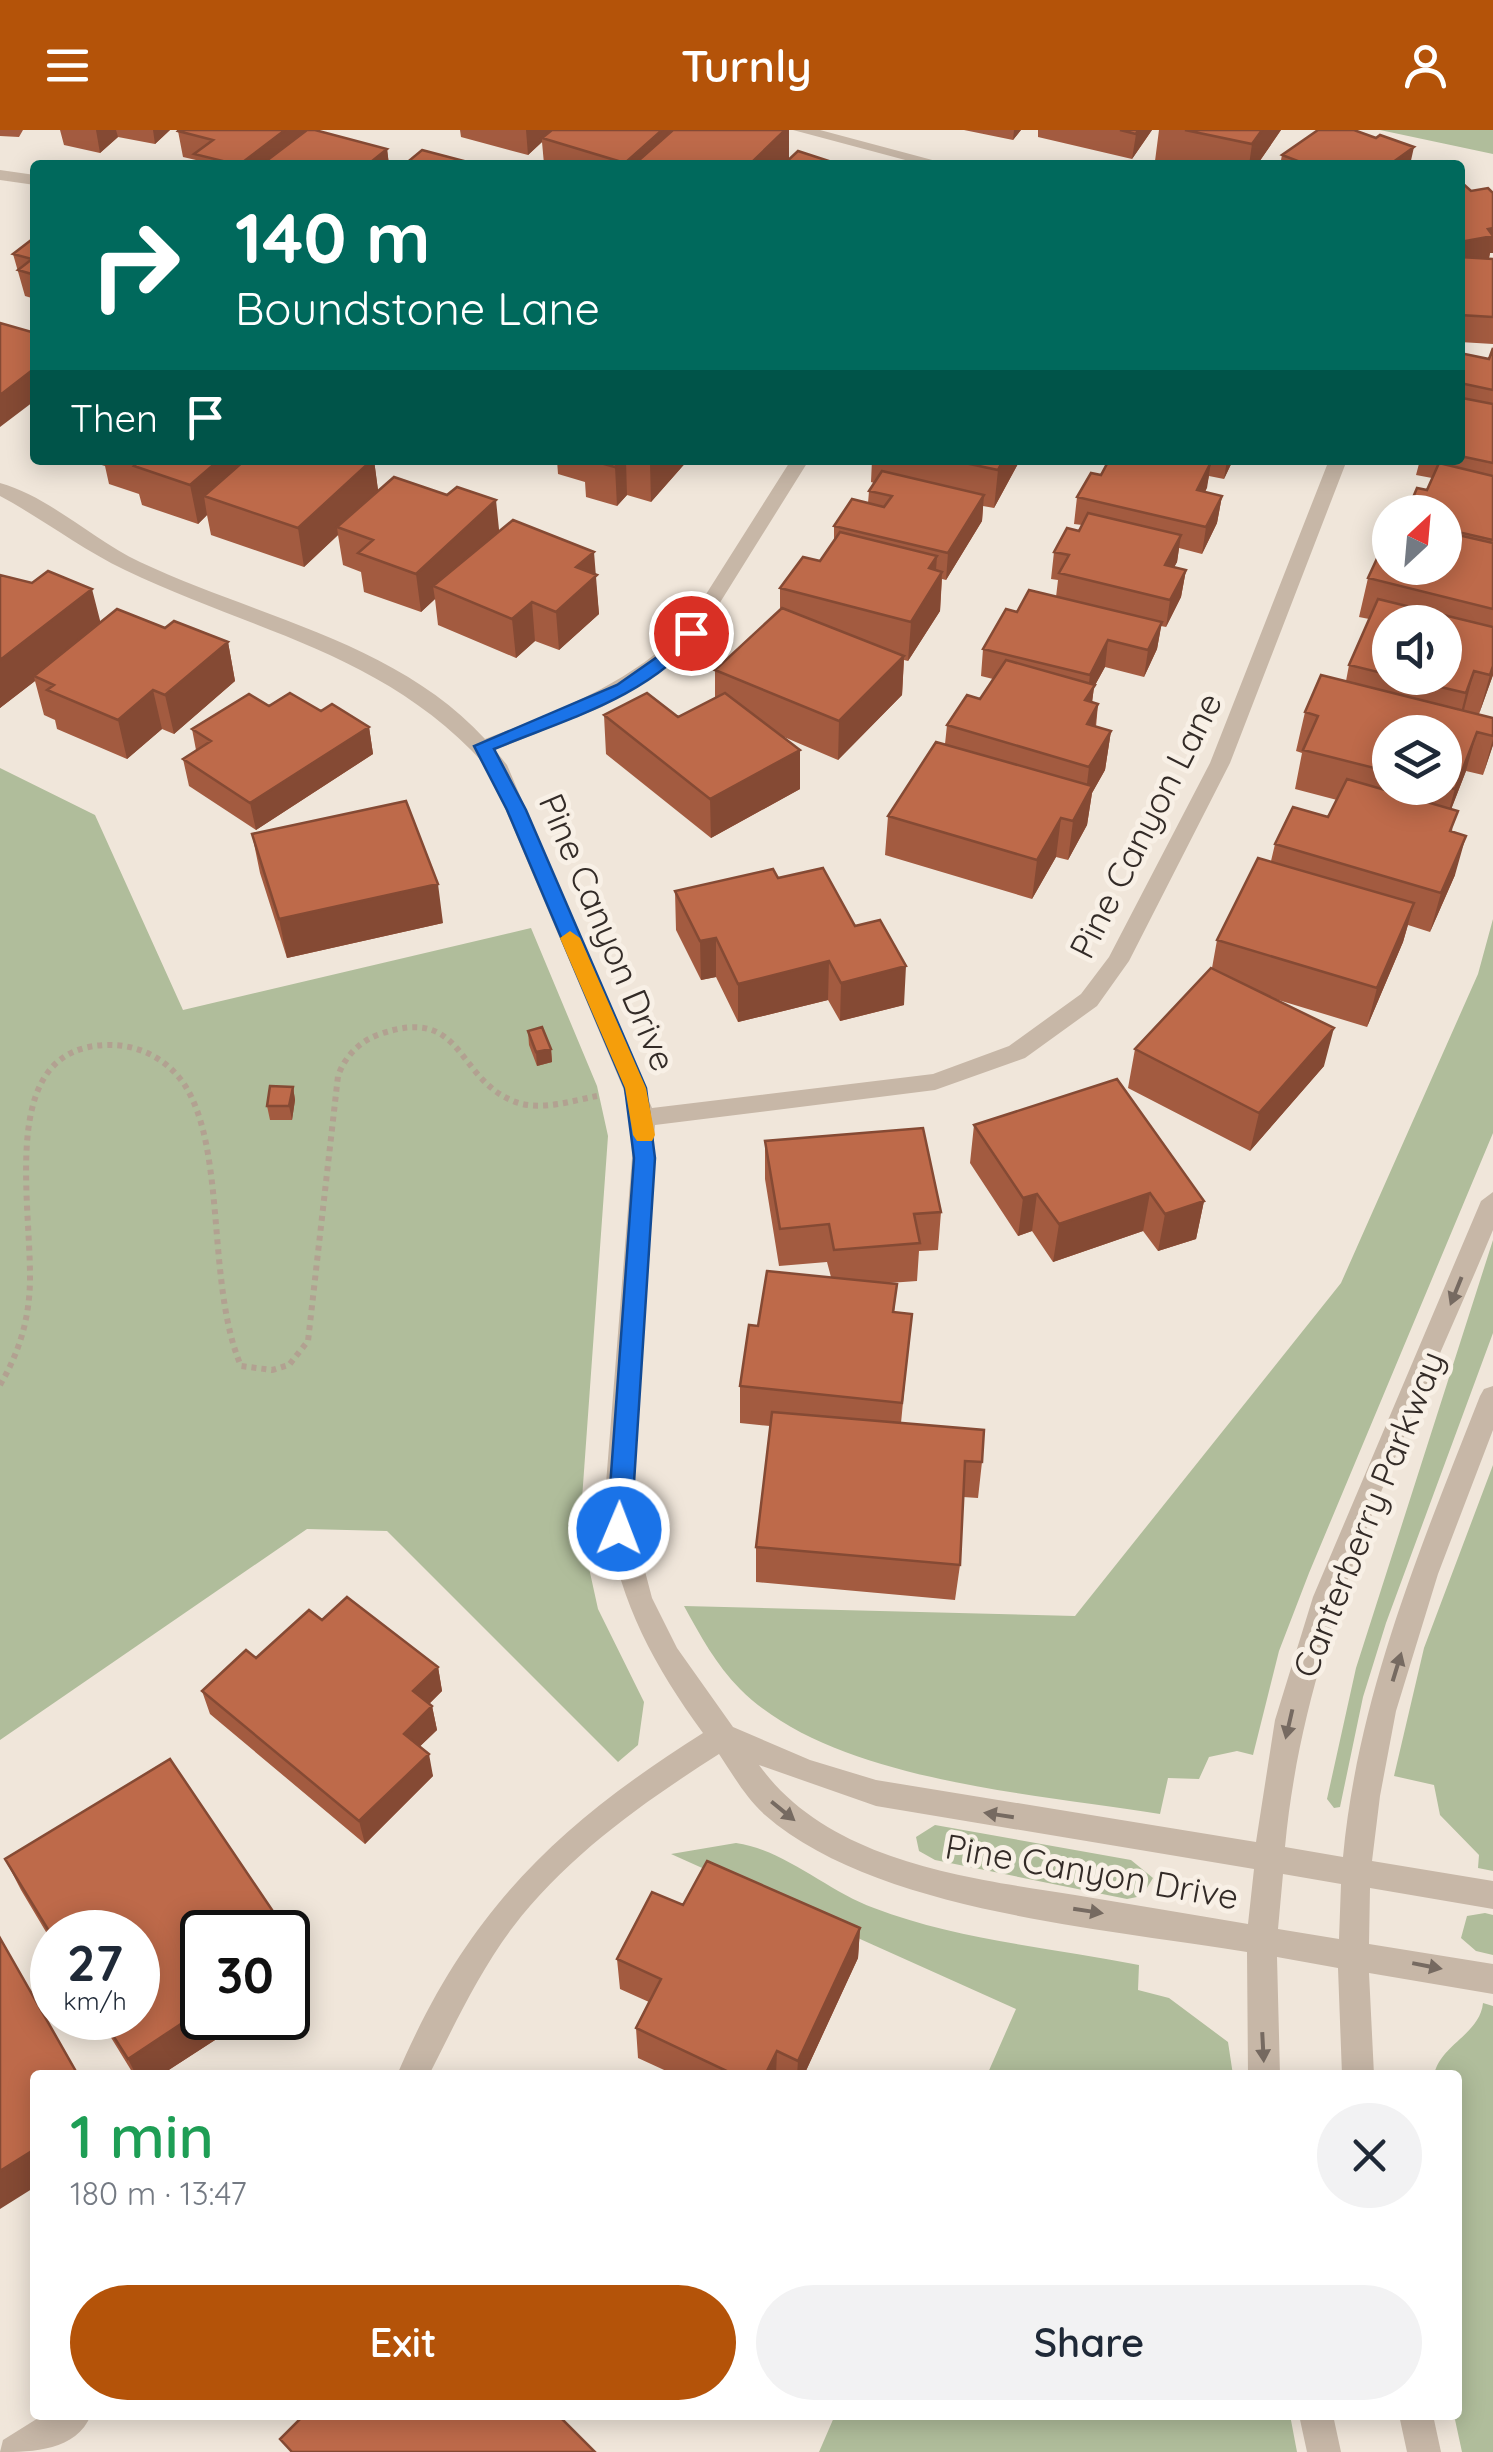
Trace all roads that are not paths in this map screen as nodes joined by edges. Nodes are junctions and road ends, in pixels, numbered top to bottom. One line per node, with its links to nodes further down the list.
1 (801, 130): 2 (street)
2 (923, 160)
3 (0, 175): 4 (street)
4 (30, 179)
5 (797, 465): 8 (street)
6 (1336, 465): 9 (street, Pine Canyon Lane)
7 (0, 489): 8 (street, Pine Canyon Drive)
8 (483, 746): 9 (street, Pine Canyon Drive)
9 (643, 1118): 12 (street, Pine Canyon Drive)
10 (1493, 1201): 13 (street, Canterberry Parkway, one-way to 13)
11 (1493, 1396): 14 (street, Canterberry Parkway, one-way to 11)
12 (722, 1736): 13 (street, Pine Canyon Drive, one-way to 12); 16 (street, Pine Canyon Drive, one-way to 16); 19 (street)
13 (1268, 1860): 14 (street, Pine Canyon Drive); 16 (street, Canterberry Parkway)
14 (1358, 1873): 15 (street, Pine Canyon Drive); 17 (street, Canterberry Parkway)
15 (1493, 1895)
16 (1262, 1939): 17 (street, Pine Canyon Drive); 20 (street, Canterberry Parkway, one-way to 20)
17 (1354, 1952): 18 (street, Pine Canyon Drive, one-way to 18); 21 (street, Canterberry Parkway)
18 (1493, 1979)
19 (416, 2070)
20 (1264, 2070)
21 (1358, 2070)
22 (66, 2420): 25 (street)
23 (1317, 2420): 26 (street)
24 (1417, 2420): 27 (street)
25 (15, 2452)
26 (1324, 2452)
27 (1424, 2452)

